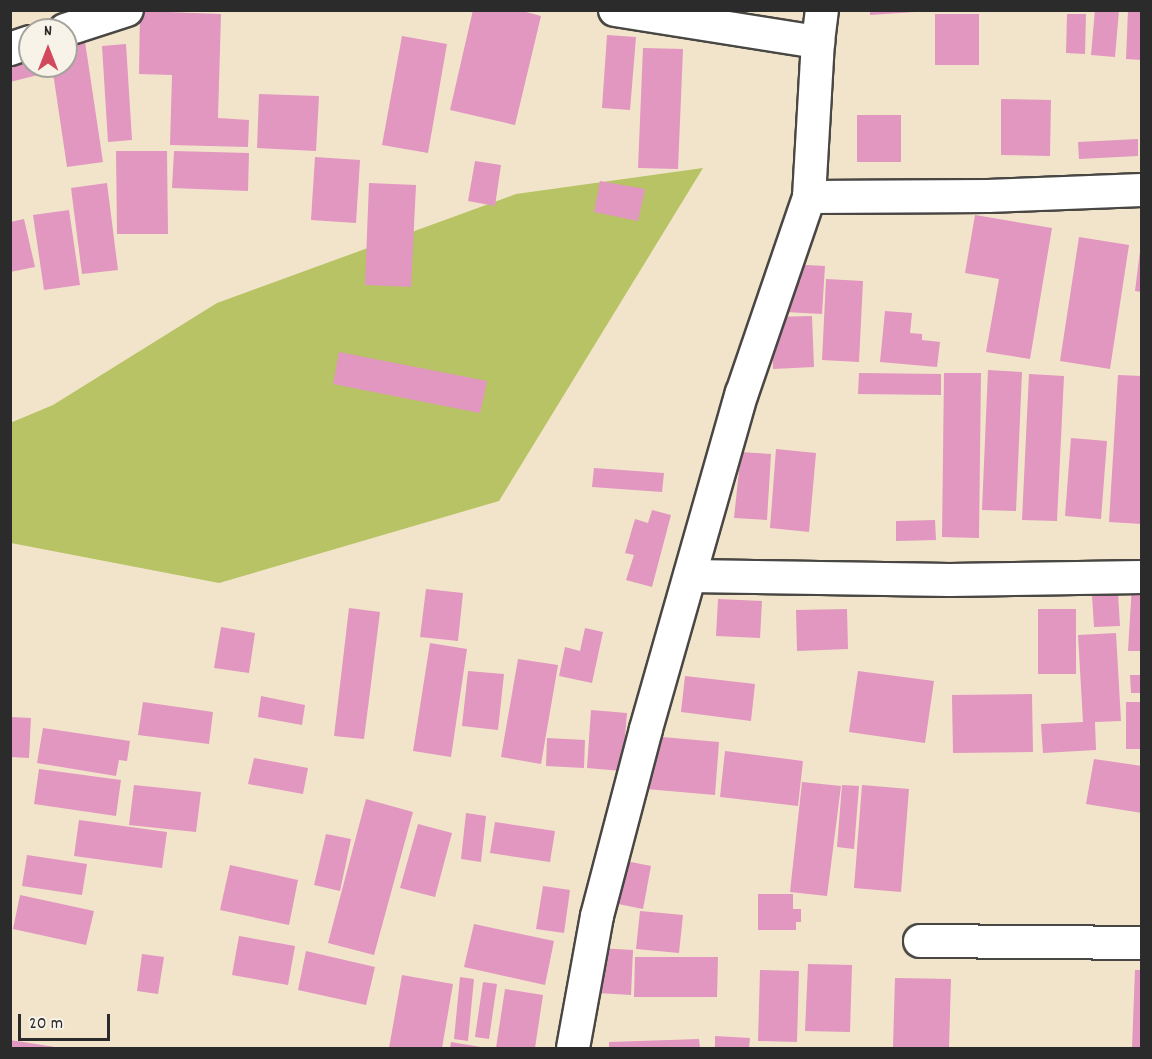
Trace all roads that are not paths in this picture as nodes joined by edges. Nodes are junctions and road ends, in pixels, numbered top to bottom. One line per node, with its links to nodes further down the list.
1 (127, 10): 4 (street)
2 (615, 10): 5 (street)
3 (822, 10): 5 (street)
4 (78, 26)
5 (818, 42): 7 (street)
6 (1142, 190): 7 (street)
7 (809, 197): 8 (street)
8 (690, 576): 9 (street); 12 (street)
9 (1142, 577)
10 (920, 941): 11 (street)
11 (1142, 943)
12 (573, 1048)

